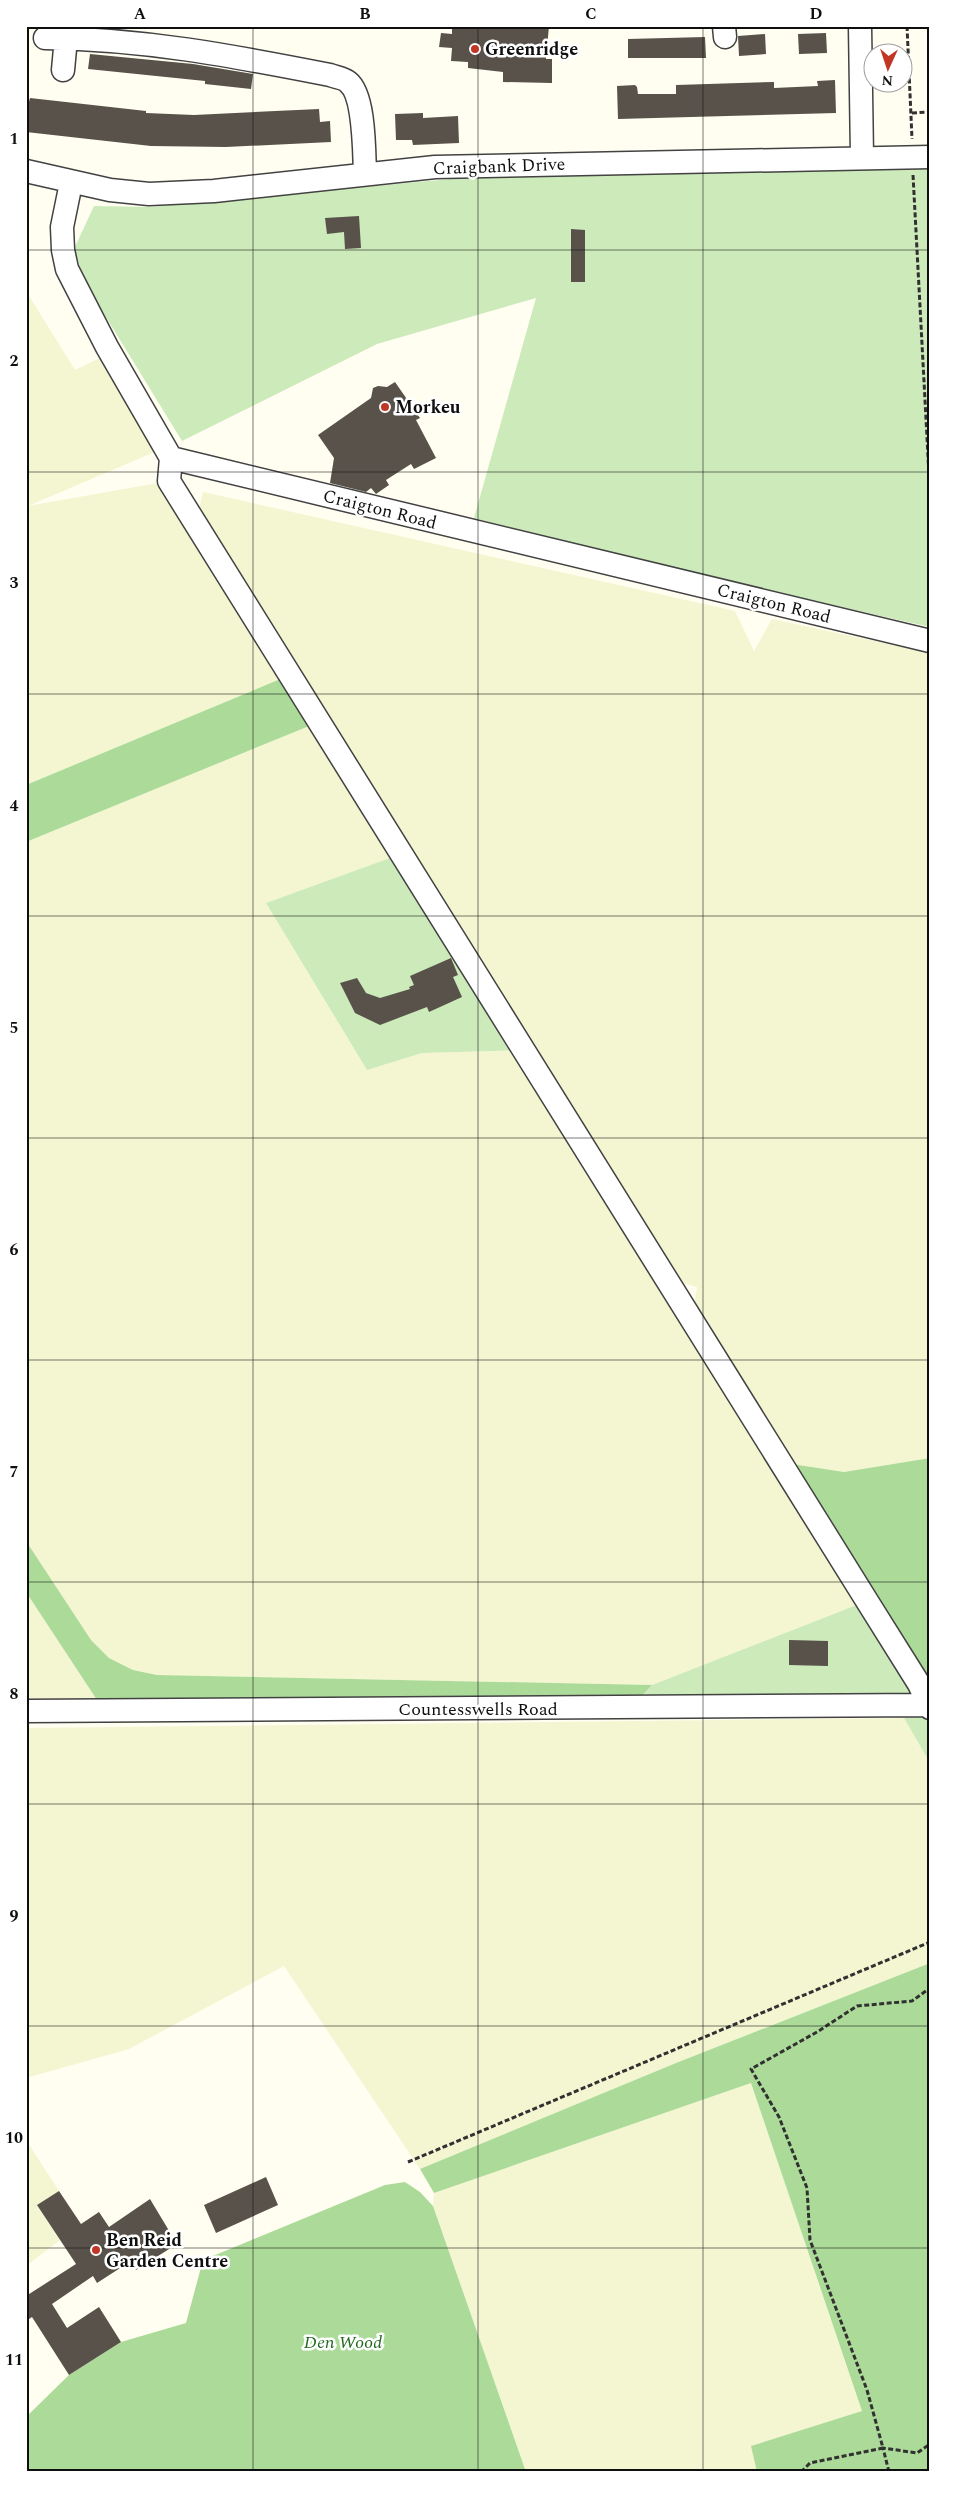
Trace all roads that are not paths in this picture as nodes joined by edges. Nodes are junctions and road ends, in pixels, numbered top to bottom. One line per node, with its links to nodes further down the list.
1 (860, 26): 3 (street)
2 (63, 70): 6 (street)
3 (862, 157): 4 (street, Craigbank Drive); 6 (street, Craigbank Drive)
4 (921, 157)
5 (26, 171): 7 (street)
6 (365, 174): 7 (street, Craigbank Drive)
7 (71, 183): 8 (street)
8 (171, 458): 9 (street, Craigton Road); 10 (street)
9 (930, 641)
10 (929, 1706): 11 (street, Countesswells Road)
11 (26, 1711)

